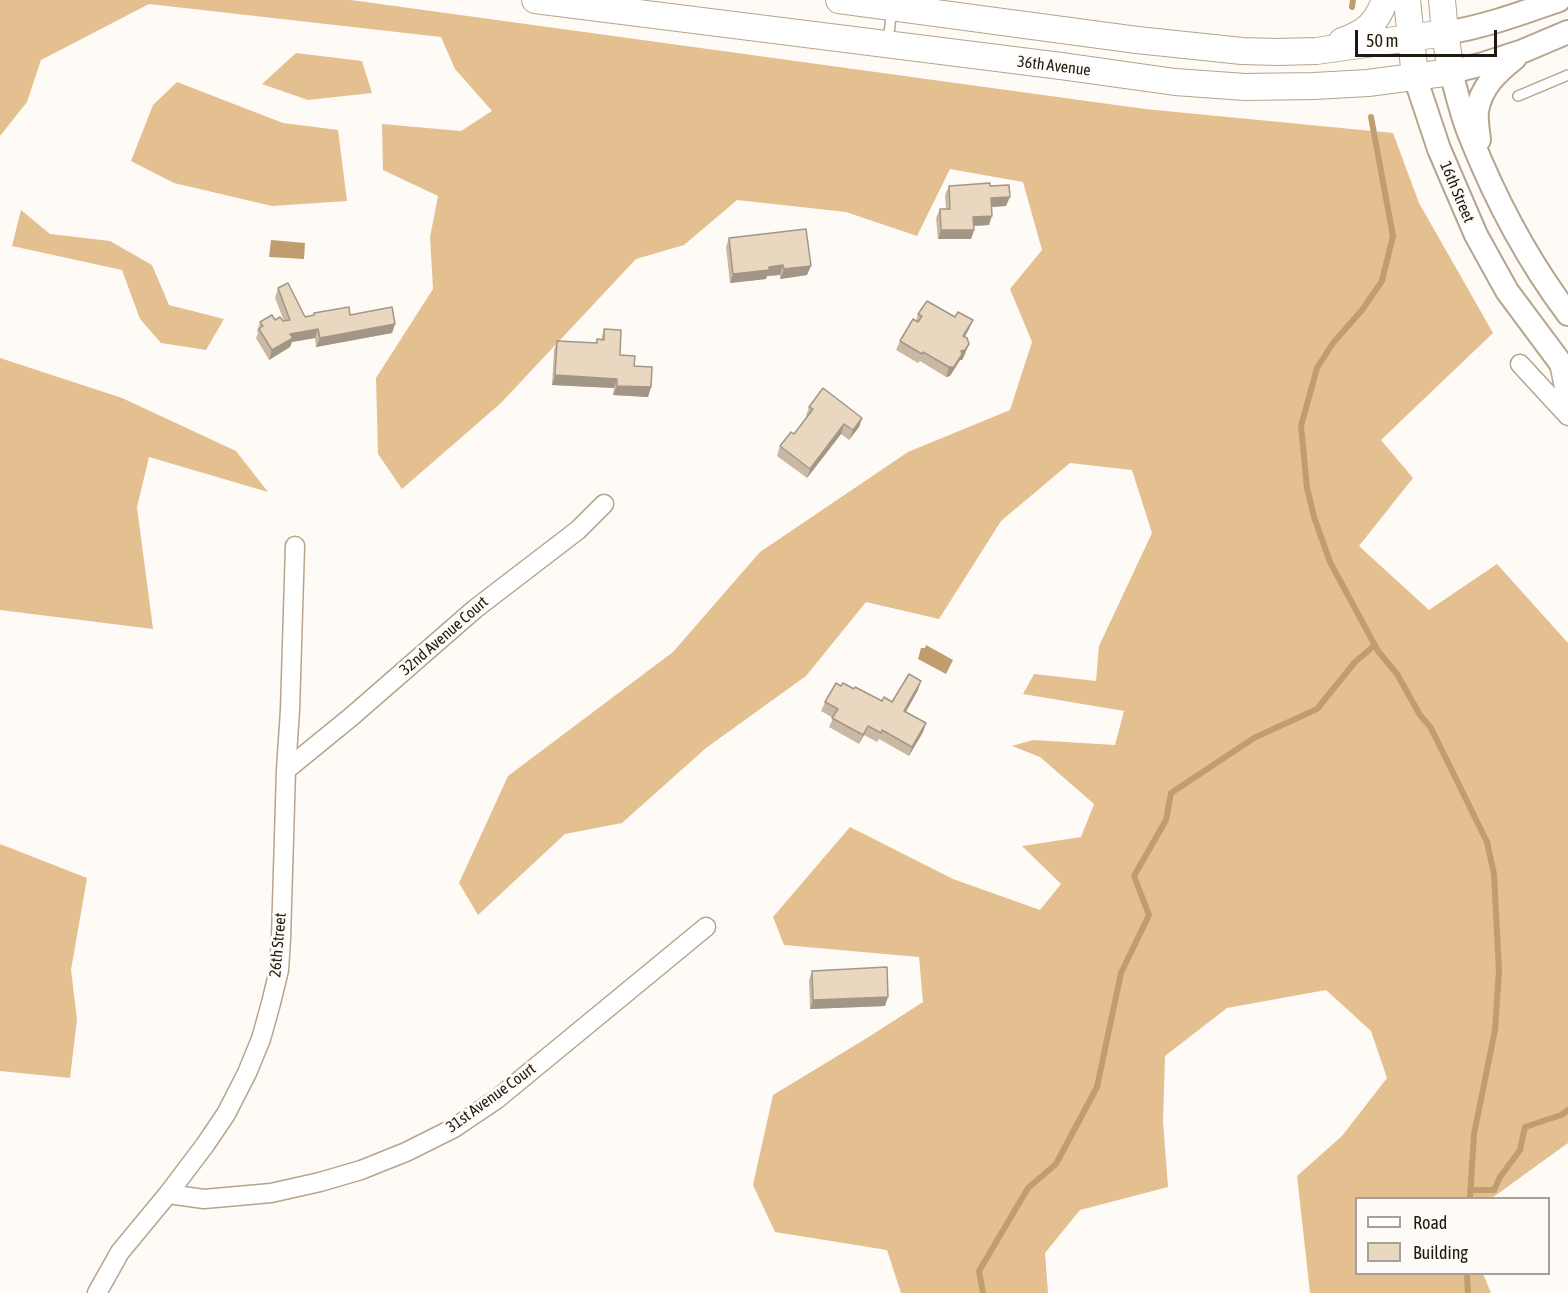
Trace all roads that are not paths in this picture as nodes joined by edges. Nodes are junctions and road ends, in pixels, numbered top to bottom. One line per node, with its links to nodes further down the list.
1 (535, 0): 11 (main road, 36th Avenue)
2 (839, 0): 7 (main road)
3 (1385, 0): 12 (main road)
4 (1407, 0): 10 (main road, 16th Street)
5 (1442, 0): 9 (main road, 16th Street)
6 (1559, 0): 9 (street)
7 (892, 3): 11 (lane); 12 (main road)
8 (1568, 32): 13 (street, 36th Avenue)
9 (1445, 33): 10 (main road); 14 (main road, 16th Street)
10 (1411, 38): 12 (main road); 16 (main road, 16th Street)
11 (888, 44): 16 (main road, 36th Avenue)
12 (1316, 51)
13 (1523, 51): 14 (street, 36th Avenue); 18 (street)
14 (1451, 72): 16 (main road, 36th Avenue); 18 (street, 16th Street)
15 (1568, 75): 17 (lane)
16 (1415, 77): 21 (street, 16th Street)
17 (1518, 96)
18 (1500, 204): 19 (street, 16th Street)
19 (1568, 314)
20 (1520, 364): 23 (street)
21 (1564, 368): 22 (street, 16th Street)
22 (1568, 408)
23 (1568, 416)
24 (604, 504): 26 (street, 32nd Avenue Court)
25 (295, 546): 26 (street, 26th Street)
26 (286, 770): 28 (street, 26th Street)
27 (705, 927): 28 (street, 31st Avenue Court)
28 (168, 1194): 29 (street, 26th Street)
29 (98, 1293)

